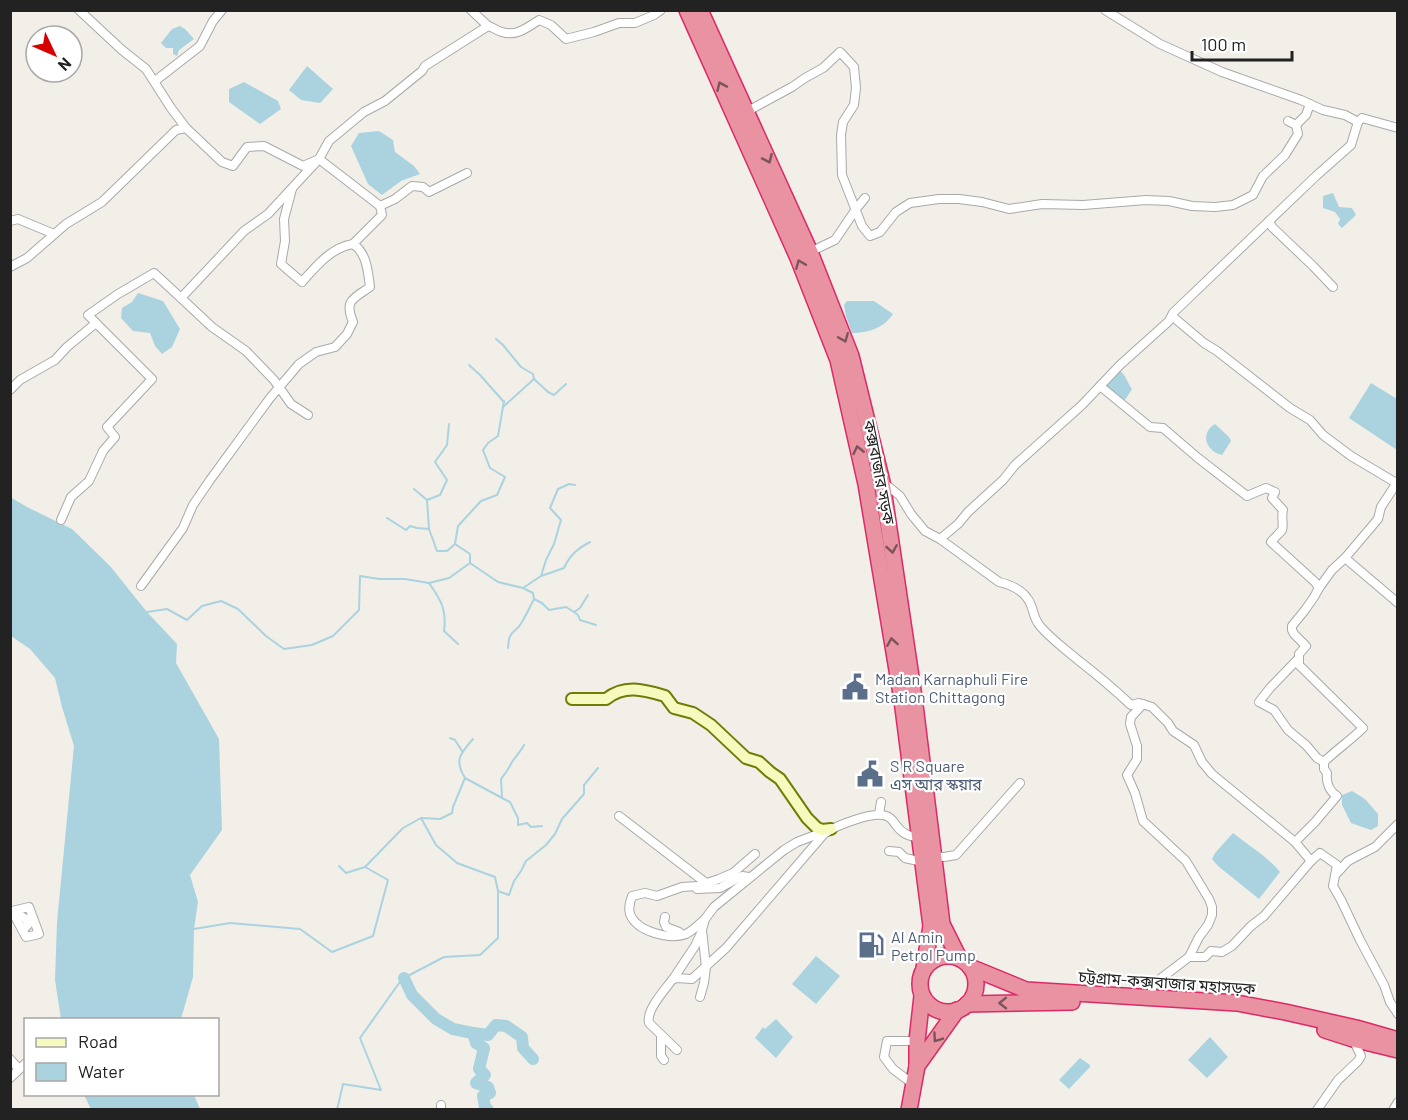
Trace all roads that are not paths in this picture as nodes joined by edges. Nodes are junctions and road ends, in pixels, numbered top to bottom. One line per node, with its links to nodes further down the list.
1 (79, 10): 9 (street)
2 (222, 10): 9 (street)
3 (471, 10): 8 (street)
4 (661, 10): 8 (street)
5 (687, 10): 55 (highway, কক্সবাজার সড়ক, one-way to 5)
6 (700, 10): 11 (highway, কক্সবাজার সড়ক)
7 (1105, 10): 10 (street)
8 (488, 26): 17 (street)
9 (155, 81): 15 (street)
10 (1310, 104): 13 (street); 14 (street)
11 (746, 112): 22 (street); 27 (highway, কক্সবাজার সড়ক, one-way to 27)
12 (1288, 121): 14 (street)
13 (1358, 122): 16 (street); 24 (street)
14 (1296, 126): 22 (street)
15 (186, 128): 17 (street); 25 (street)
16 (1398, 128)
17 (319, 159): 19 (street); 21 (street)
18 (467, 173): 21 (street)
19 (292, 189): 26 (street); 30 (street)
20 (865, 198): 22 (street)
21 (380, 206): 26 (street)
22 (856, 209): 27 (street)
23 (10, 221): 25 (street)
24 (1269, 221): 29 (street); 31 (street)
25 (54, 234): 28 (street)
26 (353, 244): 34 (street)
27 (810, 252): 37 (highway, কক্সবাজার সড়ক, one-way to 37)
28 (10, 267)
29 (1333, 287)
30 (181, 298): 32 (street); 34 (street)
31 (1172, 316): 33 (street); 38 (street)
32 (96, 323): 35 (street); 39 (street)
33 (1100, 386): 40 (street); 43 (street)
34 (279, 387): 36 (street); 42 (street)
35 (10, 390)
36 (308, 415)
37 (882, 482): 40 (street); 59 (highway, কক্সবাজার সড়ক, one-way to 59)
38 (1397, 483): 41 (street)
39 (61, 520)
40 (940, 539): 47 (street)
41 (1345, 558): 43 (street); 44 (street)
42 (141, 586)
43 (1318, 588): 45 (street)
44 (1398, 603)
45 (1298, 659): 48 (street); 48 (street)
46 (572, 699): 54 (street)
47 (1143, 704): 56 (street); 70 (street)
48 (1324, 762): 56 (street)
49 (1020, 783): 59 (street)
50 (881, 802): 51 (street)
51 (879, 814): 54 (street); 55 (street)
52 (619, 816): 62 (street)
53 (1398, 824): 63 (street)
54 (831, 829): 61 (street); 72 (street)
55 (920, 838): 59 (highway, কক্সবাজার সড়ক)
56 (1295, 842): 60 (street)
57 (889, 852): 59 (street)
58 (755, 854): 62 (street)
59 (928, 859): 71 (highway, কক্সবাজার সড়ক); 73 (highway, কক্সবাজার সড়ক)
60 (1311, 861): 63 (street); 70 (street)
61 (749, 877): 64 (street); 67 (street)
62 (706, 883): 64 (street)
63 (1333, 886): 79 (street)
64 (663, 894): 69 (street)
65 (11, 910): 65 (street)
66 (665, 917): 69 (street)
67 (705, 919): 68 (street); 69 (street)
68 (702, 930): 72 (street); 74 (street)
69 (686, 934)
70 (1189, 957): 77 (street)
71 (964, 962): 73 (highway); 77 (highway, চট্টগ্রাম-কক্সবাজার মহাসড়ক); 78 (highway)
72 (706, 967): 74 (street); 76 (street)
73 (924, 968): 75 (highway)
74 (672, 980): 80 (street)
75 (922, 996): 78 (highway); 83 (highway)
76 (700, 997)
77 (1152, 997): 82 (highway, চট্টগ্রাম-কক্সবাজার মহাসড়ক)
78 (962, 1007): 81 (highway, চট্টগ্রাম-কক্সবাজার মহাসড়ক, one-way to 78); 89 (highway, one-way to 89)
79 (1398, 1014)
80 (661, 1036): 84 (street); 87 (street)
81 (1353, 1039): 85 (highway, চট্টগ্রাম-কক্সবাজার মহাসড়ক); 94 (street)
82 (1398, 1040)
83 (917, 1041): 89 (highway); 91 (street)
84 (677, 1050)
85 (1398, 1050)
86 (10, 1059): 88 (street)
87 (664, 1060)
88 (22, 1066): 90 (street)
89 (917, 1066): 91 (highway)
90 (10, 1078)
91 (913, 1084): 93 (highway)
92 (1398, 1102): 95 (street)
93 (909, 1110)
94 (1317, 1110)
95 (1393, 1110)

